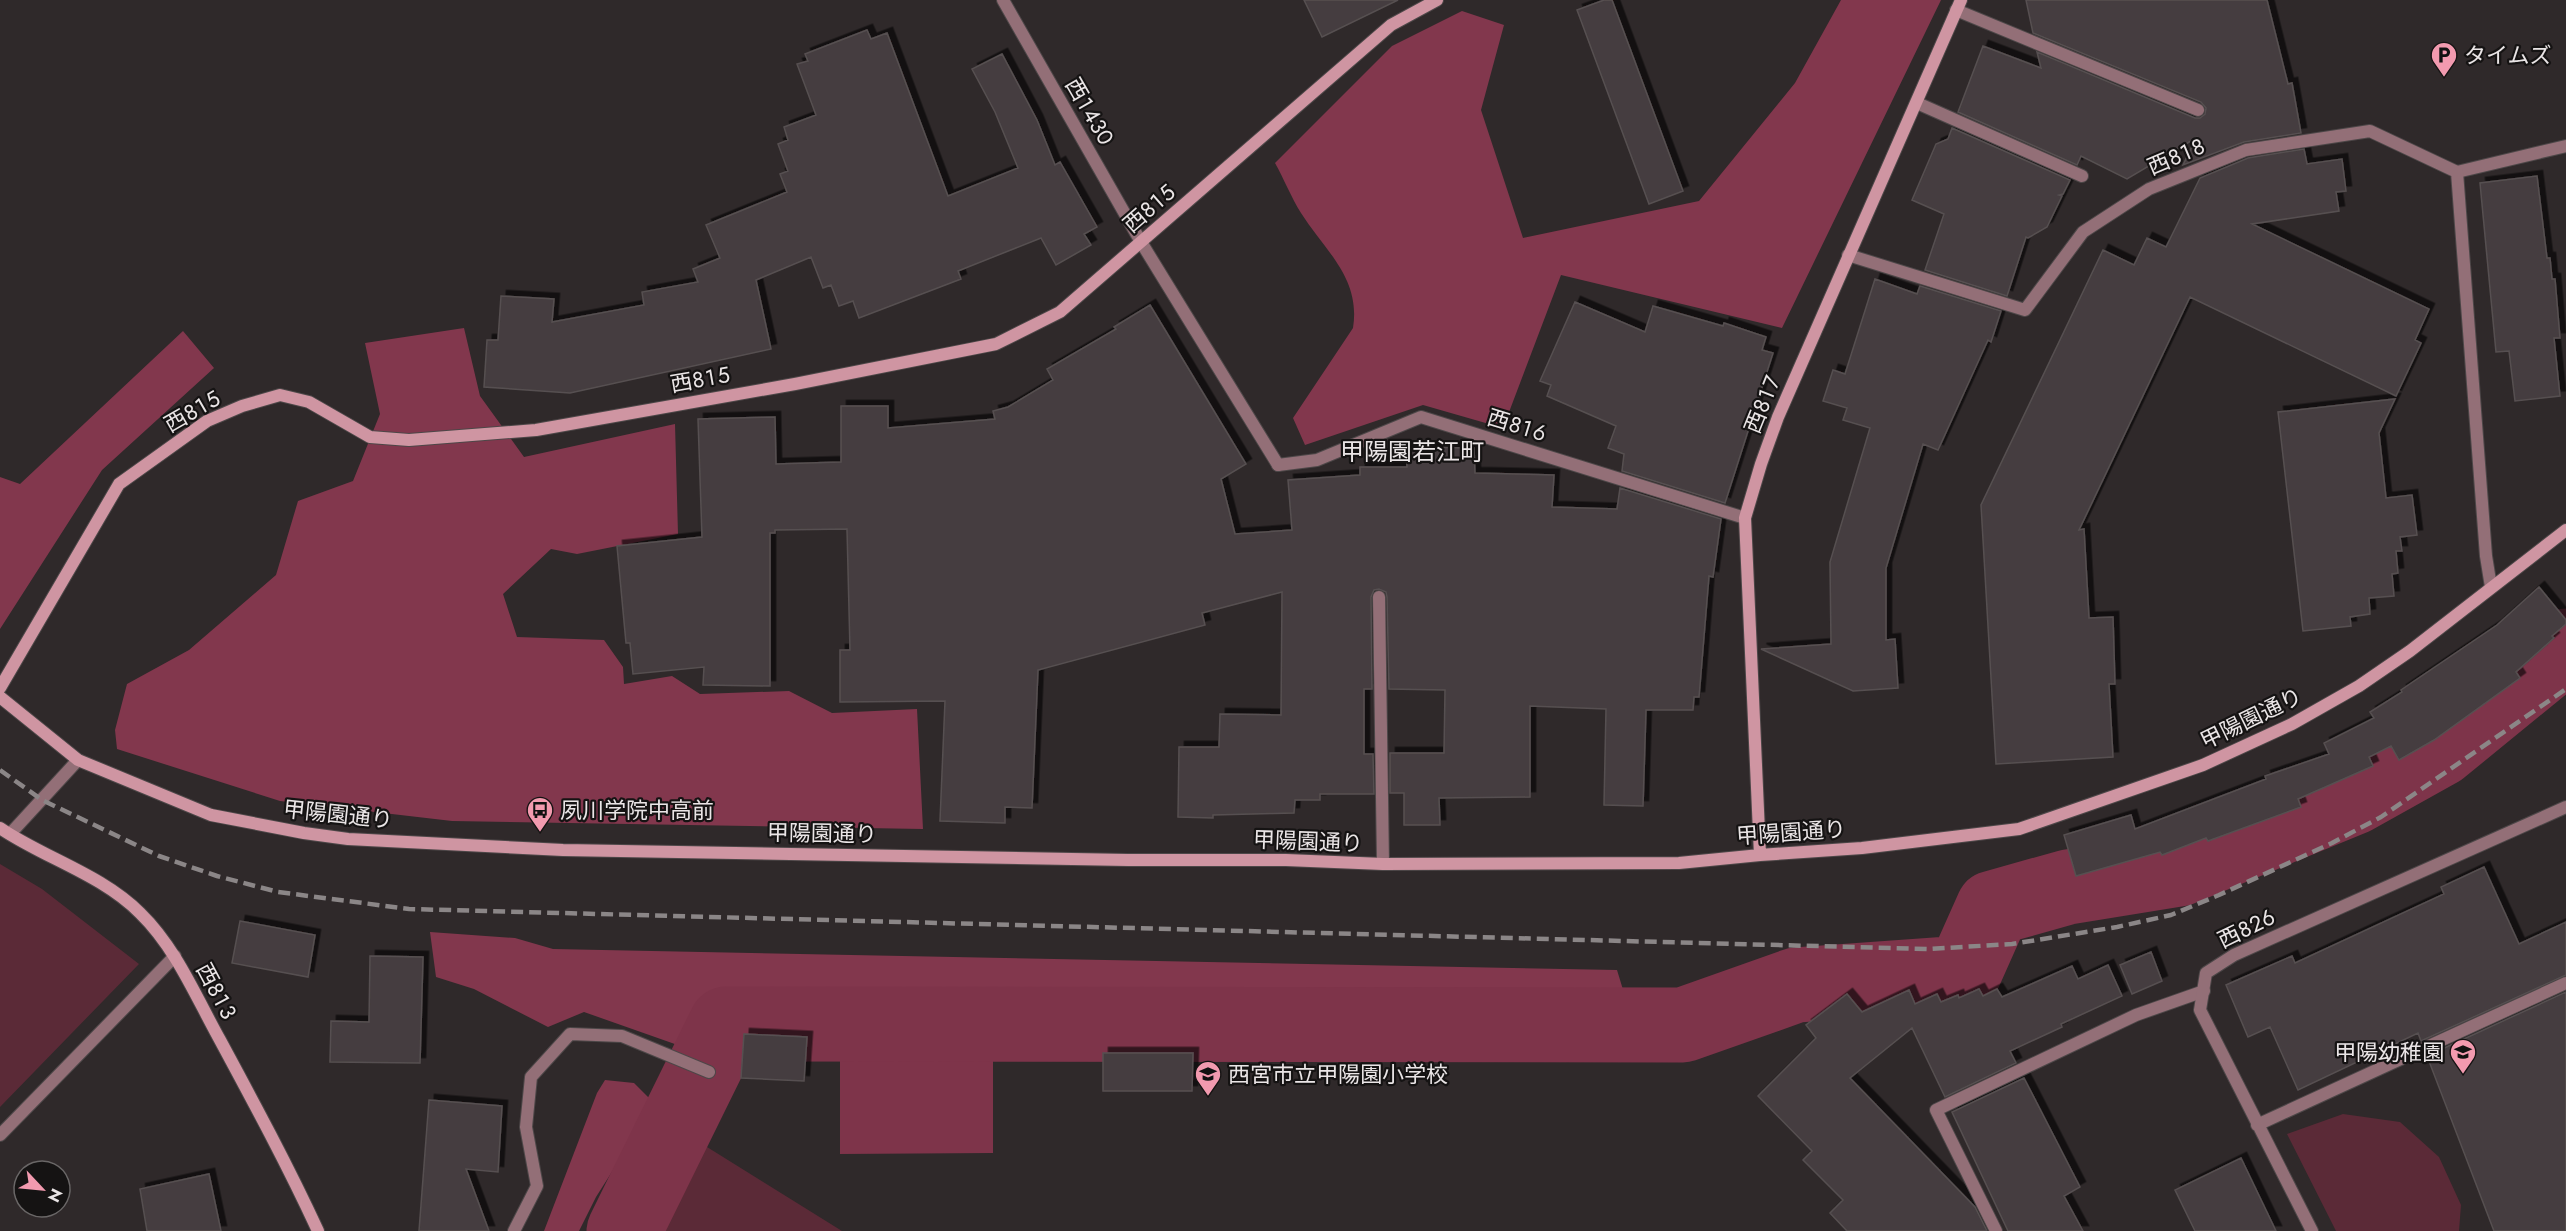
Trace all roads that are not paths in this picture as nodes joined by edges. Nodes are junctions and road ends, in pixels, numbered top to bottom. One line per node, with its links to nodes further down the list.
1 (1003, 0): 9 (street, 西１４３０)
2 (1437, 0): 9 (street, 西８１５)
3 (1958, 5): 4 (street, 西８１７); 5 (street)
4 (1917, 103): 8 (street); 10 (street, 西８１７)
5 (2198, 110)
6 (2566, 146): 7 (street)
7 (2457, 172): 10 (street, 西８１８); 14 (street)
8 (2082, 176)
9 (1141, 242): 11 (street, 西１４３０); 16 (street, 西８１５)
10 (1848, 255): 12 (street, 西８１７)
11 (1278, 465): 12 (street, 西８１６)
12 (1745, 518): 21 (street, 西８１７)
13 (2566, 530): 14 (street, 甲陽園通り)
14 (2491, 587): 21 (street, 甲陽園通り)
15 (1378, 597): 22 (street)
16 (0, 688)
17 (0, 697): 18 (street, 甲陽園通り)
18 (78, 760): 20 (street); 22 (street, 甲陽園通り)
19 (2566, 807): 25 (street, 西８２６)
20 (5, 831): 23 (street, 西８１３)
21 (1760, 855): 22 (street, 甲陽園通り)
22 (1383, 864)
23 (175, 956): 28 (street); 29 (street, 西８１３)
24 (2566, 983): 27 (street)
25 (2204, 991): 27 (street, 西８２６); 31 (street)
26 (709, 1072): 30 (street)
27 (2257, 1125): 32 (street, 西８２６)
28 (0, 1135)
29 (318, 1231)
30 (514, 1231)
31 (1996, 1231)
32 (2312, 1231)

